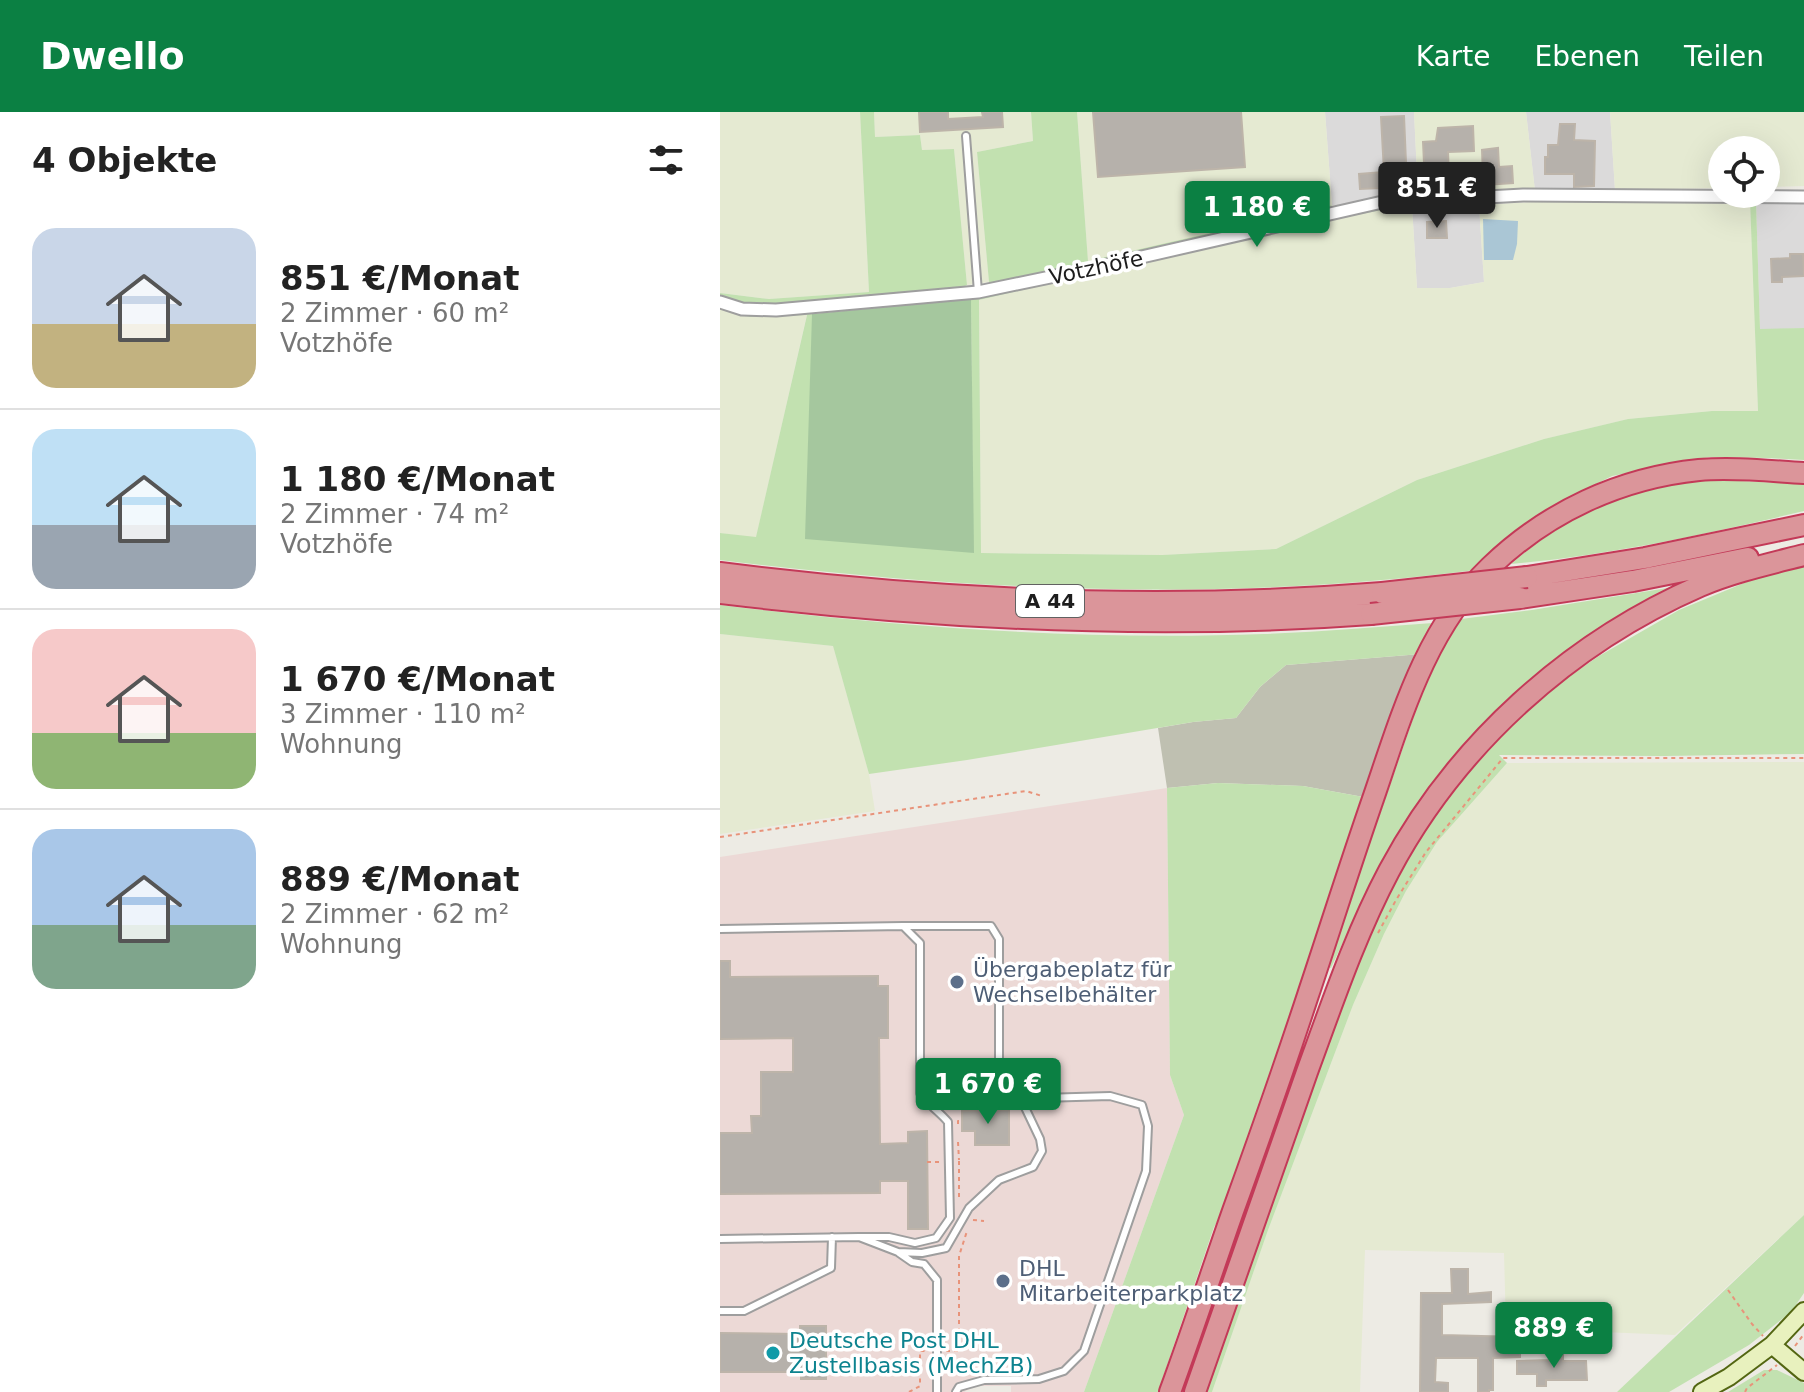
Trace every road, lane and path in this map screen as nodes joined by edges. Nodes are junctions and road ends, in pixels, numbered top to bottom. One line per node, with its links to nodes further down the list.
1 (966, 136): 3 (lane)
2 (1804, 197): 3 (street, Votzhöfe)
3 (978, 292): 4 (street, Votzhöfe)
4 (720, 302)
5 (1804, 473): 39 (highway)
6 (1804, 525): 9 (highway, A 44, bridge)
7 (1804, 545): 10 (highway, A 44, bridge)
8 (1804, 555): 43 (highway)
9 (720, 573)
10 (720, 593)
11 (1804, 758): 16 (path)
12 (1042, 796): 13 (path)
13 (720, 837)
14 (903, 926): 15 (lane); 17 (lane); 18 (lane)
15 (720, 929)
16 (1377, 934)
17 (999, 1092): 18 (lane); 19 (lane)
18 (920, 1093): 25 (lane)
19 (1021, 1099): 26 (lane); 42 (lane)
20 (962, 1121): 21 (path)
21 (958, 1131)
22 (958, 1142): 23 (path)
23 (959, 1161): 25 (path); 26 (path)
24 (927, 1162): 25 (path)
25 (949, 1162): 29 (lane)
26 (968, 1218): 27 (path); 31 (lane); 36 (path)
27 (984, 1221)
28 (832, 1237): 29 (lane); 30 (lane); 33 (lane)
29 (859, 1237): 31 (lane)
30 (720, 1239)
31 (898, 1252): 36 (lane)
32 (1728, 1290): 35 (path)
33 (720, 1311)
34 (1804, 1311): 35 (main road)
35 (1772, 1345): 37 (main road); 44 (main road)
36 (937, 1351): 40 (path); 41 (lane)
37 (1786, 1358): 38 (main road); 45 (path)
38 (1804, 1372)
39 (1170, 1390)
40 (909, 1392)
41 (937, 1392)
42 (956, 1392)
43 (1195, 1392)
44 (1702, 1392)
45 (1745, 1392)

